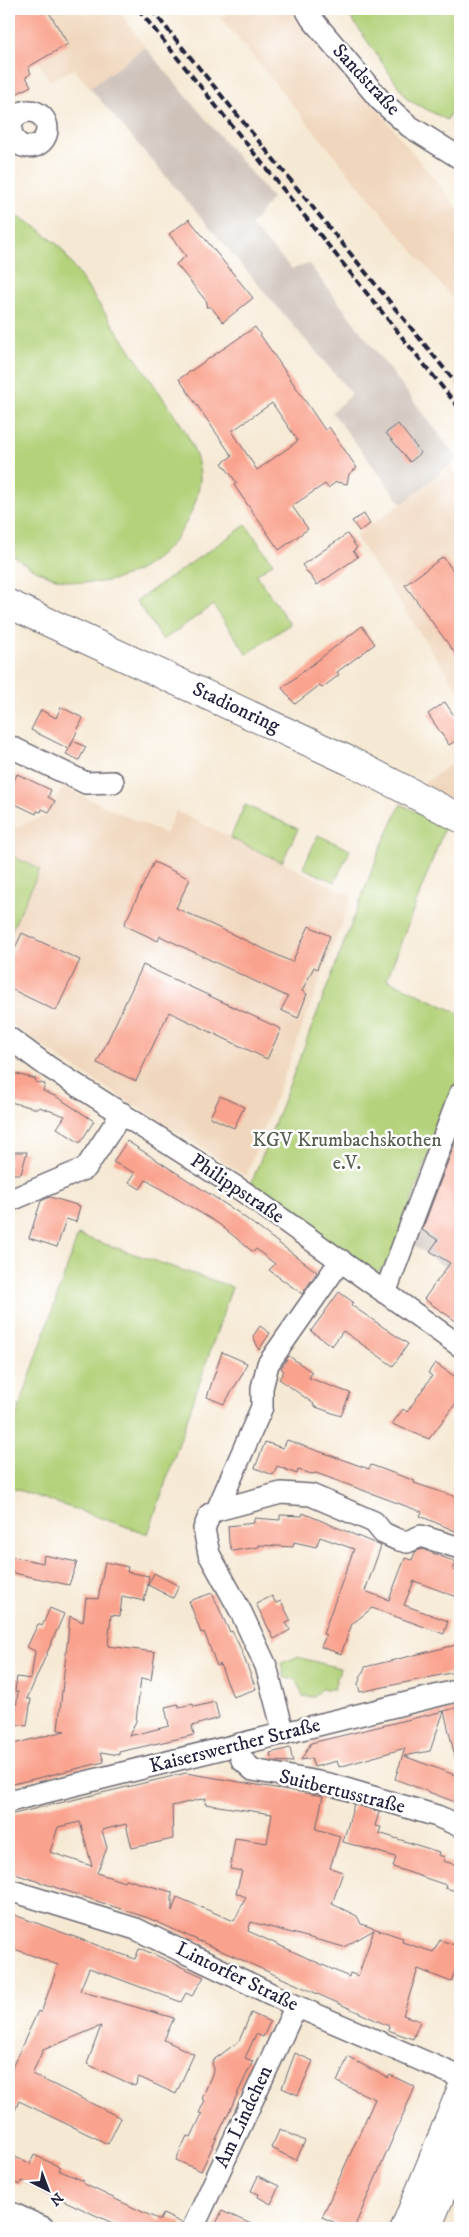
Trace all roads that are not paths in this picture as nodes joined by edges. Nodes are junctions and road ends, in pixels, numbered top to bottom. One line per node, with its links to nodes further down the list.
1 (306, 9): 2 (street, Sandstraße)
2 (460, 158)
3 (9, 604): 6 (main road, Stadionring)
4 (9, 746): 5 (street)
5 (113, 782)
6 (460, 818)
7 (9, 1038): 9 (street, Philippstraße)
8 (460, 1094): 12 (street)
9 (122, 1113): 10 (street); 11 (street, Philippstraße)
10 (9, 1201)
11 (341, 1260): 12 (street, Philippstraße); 14 (street)
12 (385, 1293): 13 (street, Philippstraße)
13 (460, 1346)
14 (217, 1510): 15 (street); 17 (street)
15 (460, 1548)
16 (460, 1690): 17 (street, Kaiserswerther Straße)
17 (284, 1734): 18 (street, Kaiserswerther Straße)
18 (237, 1745): 19 (street, Kaiserswerther Straße); 20 (street, Suitbertusstraße)
19 (9, 1800)
20 (460, 1826)
21 (9, 1890): 22 (street, Lintorfer Straße)
22 (296, 2006): 23 (street, Lintorfer Straße); 28 (street, Am Lindchen)
23 (460, 2077)
24 (460, 2093): 29 (main road)
25 (460, 2147): 30 (main road)
26 (9, 2212): 27 (street)
27 (44, 2228)
28 (193, 2228)
29 (405, 2228)
30 (427, 2228)

